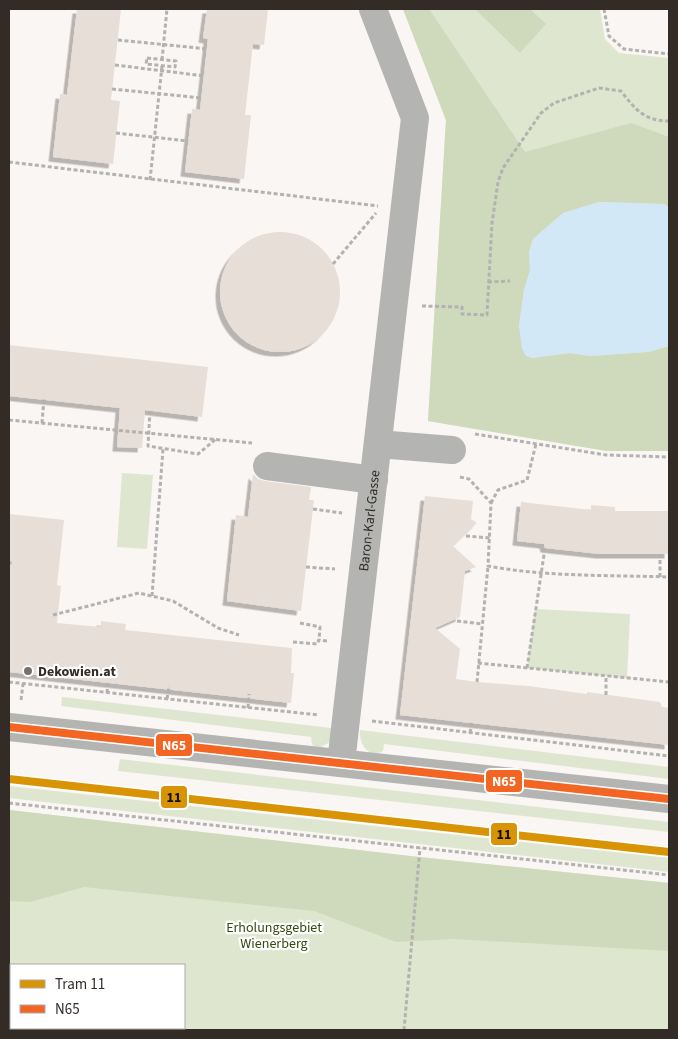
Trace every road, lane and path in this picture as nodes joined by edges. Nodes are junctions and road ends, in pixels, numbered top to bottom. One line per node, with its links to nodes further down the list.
1 (167, 9): 5 (path)
2 (372, 9): 33 (street, Baron-Karl-Gasse)
3 (604, 9): 7 (path)
4 (118, 40): 5 (path)
5 (164, 45): 6 (path); 8 (path)
6 (208, 49)
7 (669, 54)
8 (162, 60): 10 (path); 10 (path)
9 (115, 65): 11 (path)
10 (162, 66): 11 (path)
11 (161, 71): 12 (path); 14 (path)
12 (205, 76)
13 (112, 89): 14 (path)
14 (159, 94): 15 (path); 18 (path)
15 (202, 98)
16 (669, 121): 24 (path)
17 (116, 133): 18 (path)
18 (155, 137): 19 (path); 21 (path)
19 (188, 141)
20 (9, 162): 21 (path)
21 (150, 180): 22 (path)
22 (333, 264)
23 (510, 281): 24 (path)
24 (488, 282): 25 (path)
25 (440, 306)
26 (44, 399): 29 (path)
27 (150, 411): 30 (path)
28 (9, 420): 29 (path)
29 (42, 423): 30 (path)
30 (148, 433): 31 (path); 35 (path)
31 (216, 439): 35 (path); 36 (path)
32 (460, 442): 33 (street); 34 (path)
33 (378, 444): 39 (street, Baron-Karl-Gasse)
34 (536, 444): 37 (path); 40 (path)
35 (162, 449): 49 (path)
36 (260, 454): 39 (street)
37 (669, 457)
38 (459, 477): 40 (path)
39 (374, 480): 57 (street, Baron-Karl-Gasse)
40 (491, 503): 42 (path)
41 (466, 536): 42 (path)
42 (490, 538): 45 (path)
43 (545, 548): 46 (path)
44 (660, 554): 47 (path)
45 (488, 566): 46 (path); 53 (path)
46 (541, 572): 47 (path); 59 (path)
47 (660, 577): 48 (path)
48 (669, 577)
49 (152, 596): 50 (path); 54 (path)
50 (53, 614)
51 (457, 621): 53 (path)
52 (300, 623): 55 (path)
53 (482, 624): 58 (path)
54 (239, 635)
55 (319, 640): 56 (path); 57 (path)
56 (293, 642)
57 (355, 643): 74 (street, Baron-Karl-Gasse)
58 (478, 663): 59 (path); 61 (path)
59 (526, 668): 60 (path)
60 (606, 676): 62 (path); 68 (path)
61 (477, 682)
62 (669, 682)
63 (108, 683): 66 (path)
64 (23, 684): 71 (path)
65 (169, 686): 69 (path)
66 (107, 693)
67 (249, 694): 70 (path)
68 (606, 695)
69 (167, 699)
70 (248, 708)
71 (15, 716): 74 (street)
72 (472, 723): 73 (path)
73 (470, 733)
74 (341, 763): 75 (street)
75 (669, 799)
76 (9, 803): 77 (path)
77 (420, 848): 78 (path); 79 (path)
78 (669, 875)
79 (404, 1030)

